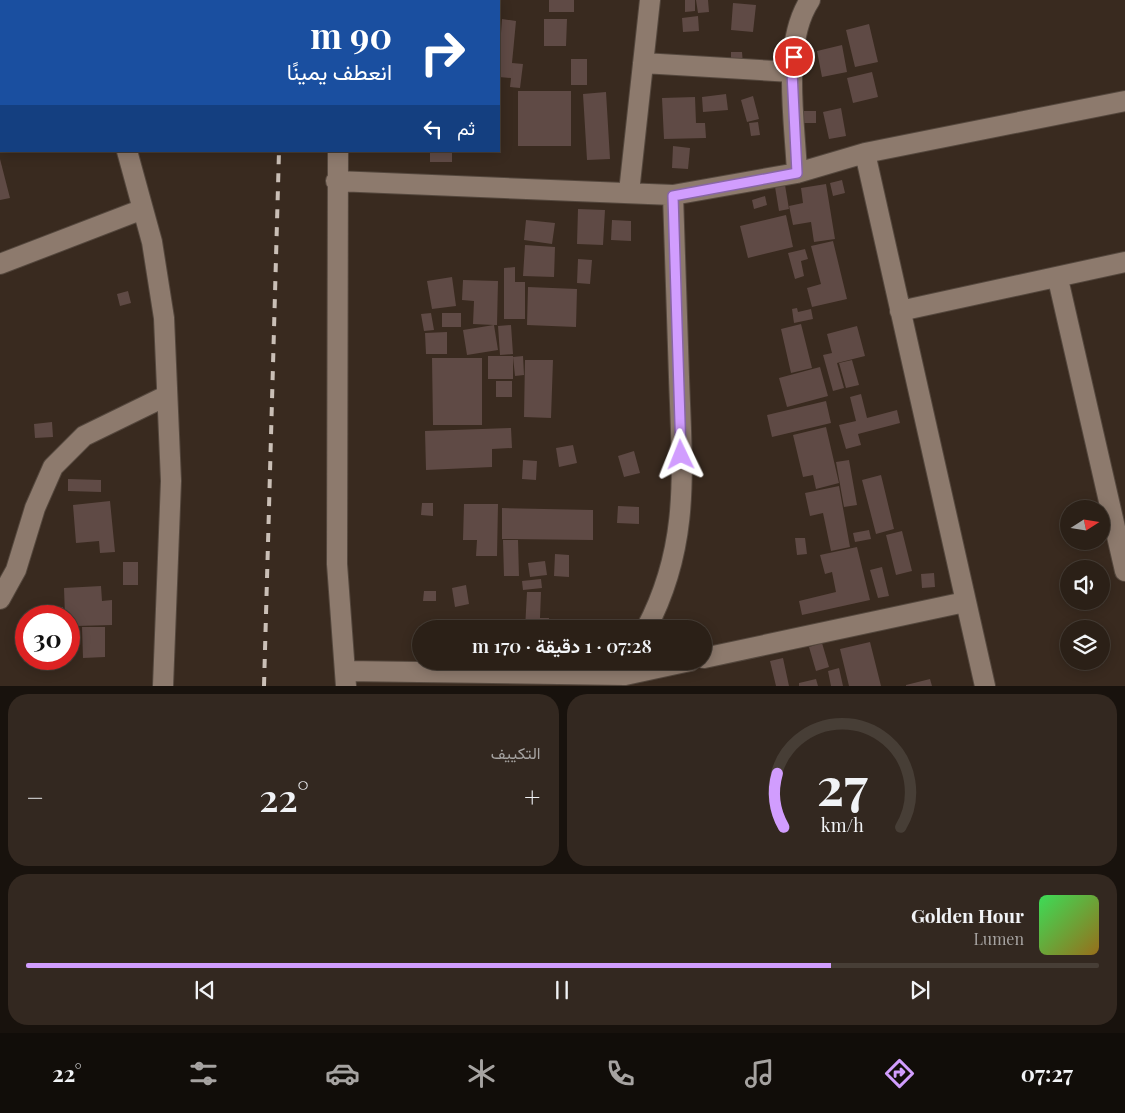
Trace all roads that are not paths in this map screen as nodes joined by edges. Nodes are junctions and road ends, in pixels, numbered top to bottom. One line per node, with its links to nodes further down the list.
1 (650, 0): 3 (street)
2 (810, 0): 4 (street)
3 (643, 64): 4 (street); 11 (street)
4 (792, 72): 9 (street)
5 (1125, 102): 8 (street)
6 (127, 152): 13 (street)
7 (338, 152): 10 (street)
8 (865, 153): 9 (street); 17 (street)
9 (797, 173): 12 (street)
10 (336, 181): 11 (street); 26 (street)
11 (629, 192): 12 (street)
12 (673, 196): 22 (street)
13 (143, 209): 15 (street); 18 (street)
14 (1125, 262): 16 (street)
15 (0, 264)
16 (1058, 279): 17 (street); 19 (street)
17 (900, 311): 21 (street)
18 (166, 396): 20 (street); 27 (street)
19 (1125, 571)
20 (0, 598)
21 (965, 602): 23 (street); 28 (street)
22 (651, 620)
23 (712, 656)
24 (646, 670): 25 (street)
25 (627, 674): 26 (street)
26 (345, 678)
27 (163, 686)
28 (985, 686)

